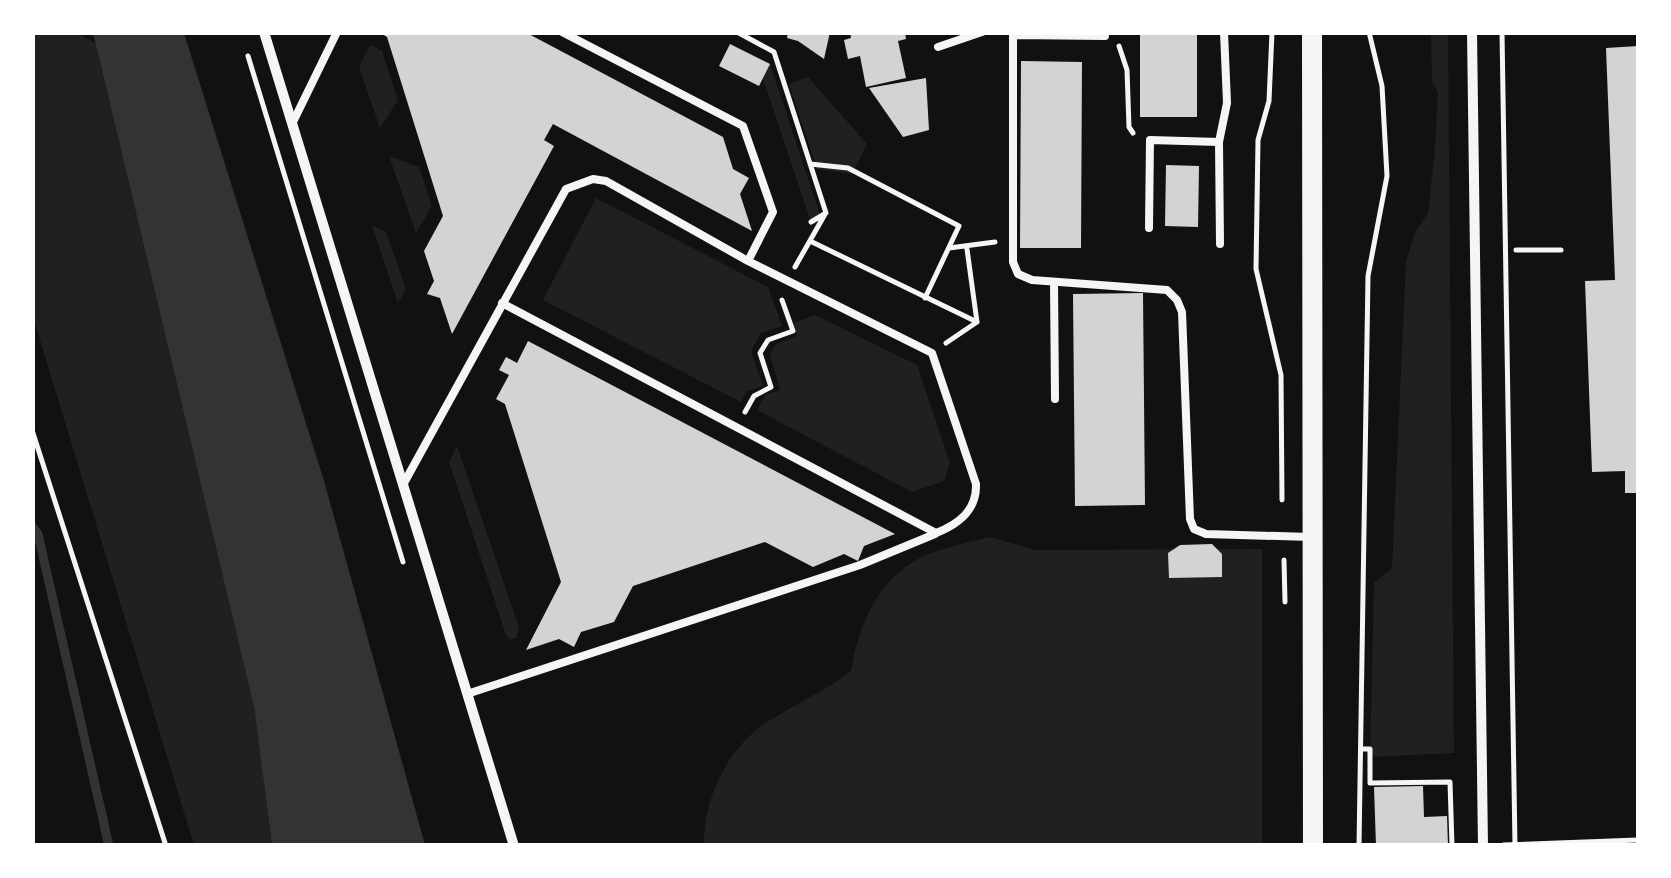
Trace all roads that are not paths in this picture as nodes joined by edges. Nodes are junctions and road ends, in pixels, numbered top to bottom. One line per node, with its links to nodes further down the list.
1 (264, 32): 10 (street)
2 (337, 32): 10 (lane)
3 (982, 32): 9 (lane)
4 (1224, 32): 11 (lane)
5 (1312, 32): 20 (main road)
6 (1472, 32): 24 (street)
7 (567, 34): 14 (lane)
8 (1105, 36): 15 (lane)
9 (938, 47)
10 (292, 124): 18 (street)
11 (1220, 142): 12 (lane); 13 (lane)
12 (1149, 228)
13 (1220, 244)
14 (748, 261): 16 (lane); 19 (lane)
15 (1054, 282): 17 (lane); 20 (lane)
16 (502, 303): 18 (lane); 19 (lane)
17 (1055, 399)
18 (402, 485): 21 (street)
19 (936, 533): 21 (lane)
20 (1311, 536): 23 (main road)
21 (466, 694): 22 (street)
22 (514, 846)
23 (1313, 846)
24 (1483, 846)

